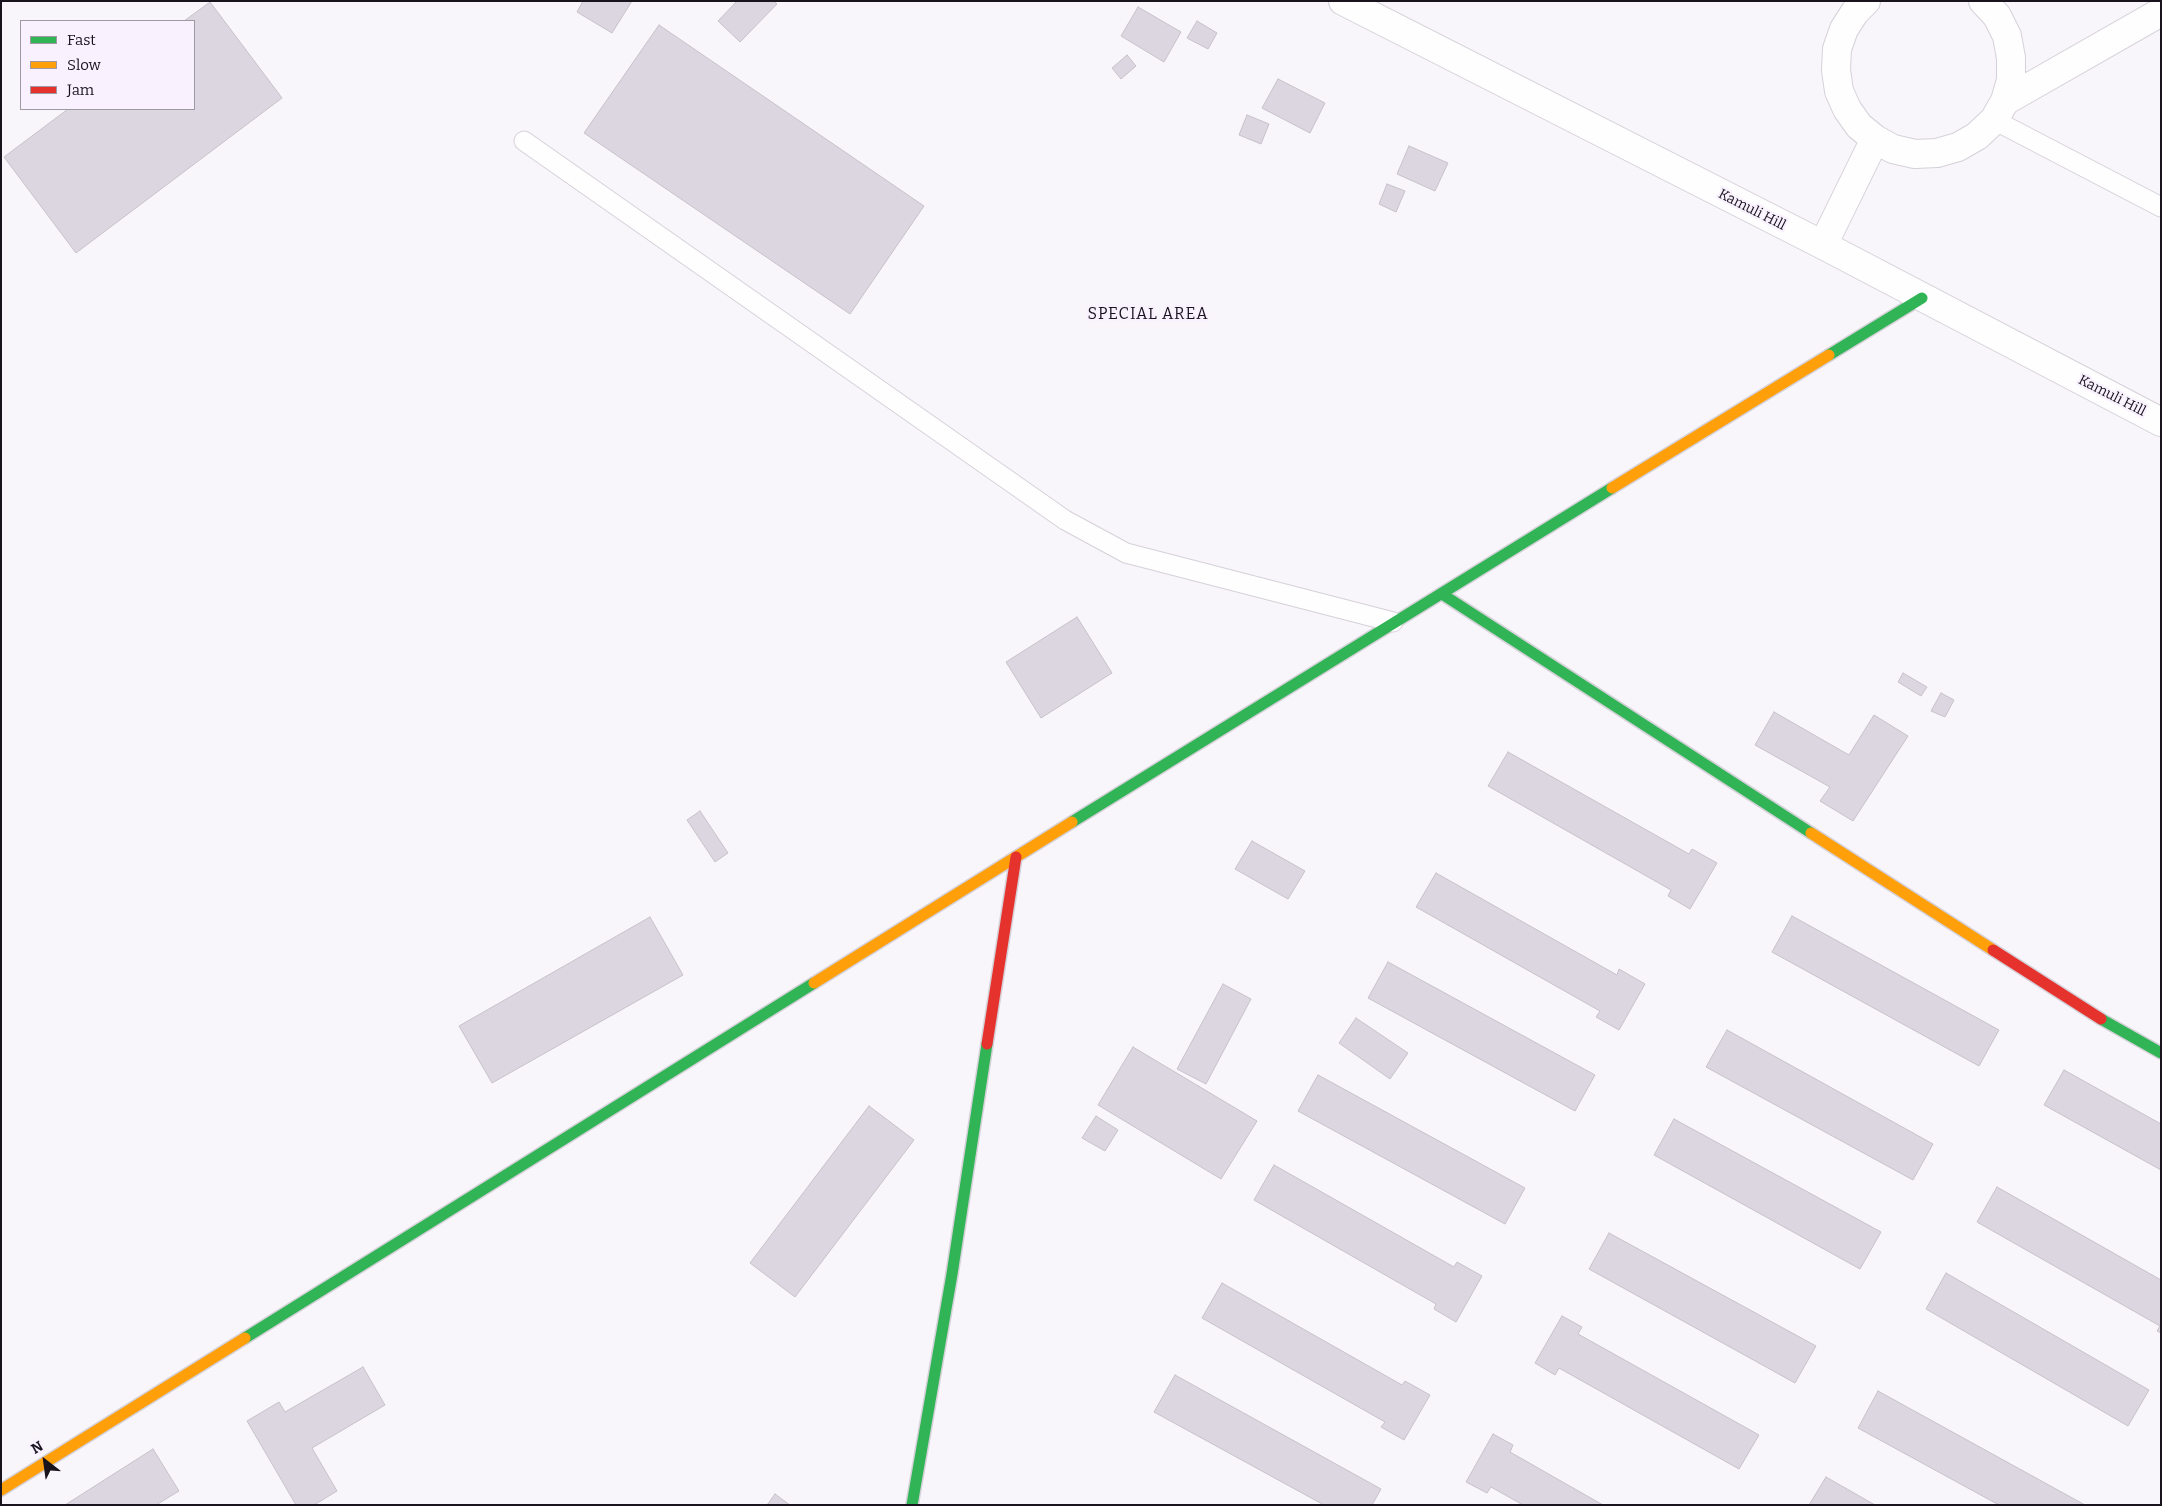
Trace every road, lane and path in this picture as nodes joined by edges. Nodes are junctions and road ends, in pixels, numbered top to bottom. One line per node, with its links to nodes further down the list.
1 (1342, 1): 9 (street, Kamuli Hill)
2 (1866, 1): 6 (street)
3 (1983, 1): 5 (street)
4 (2161, 12): 5 (street)
5 (1999, 110): 6 (street); 8 (lane)
6 (1875, 140): 9 (street)
7 (524, 141): 13 (lane)
8 (2161, 207)
9 (1823, 245): 10 (street, Kamuli Hill)
10 (1922, 298): 11 (street, Kamuli Hill); 12 (street)
11 (2161, 422)
12 (1442, 594): 13 (street); 15 (street)
13 (1393, 622): 14 (street)
14 (1016, 857): 16 (street); 17 (street)
15 (2161, 1053)
16 (1, 1490)
17 (912, 1505)

